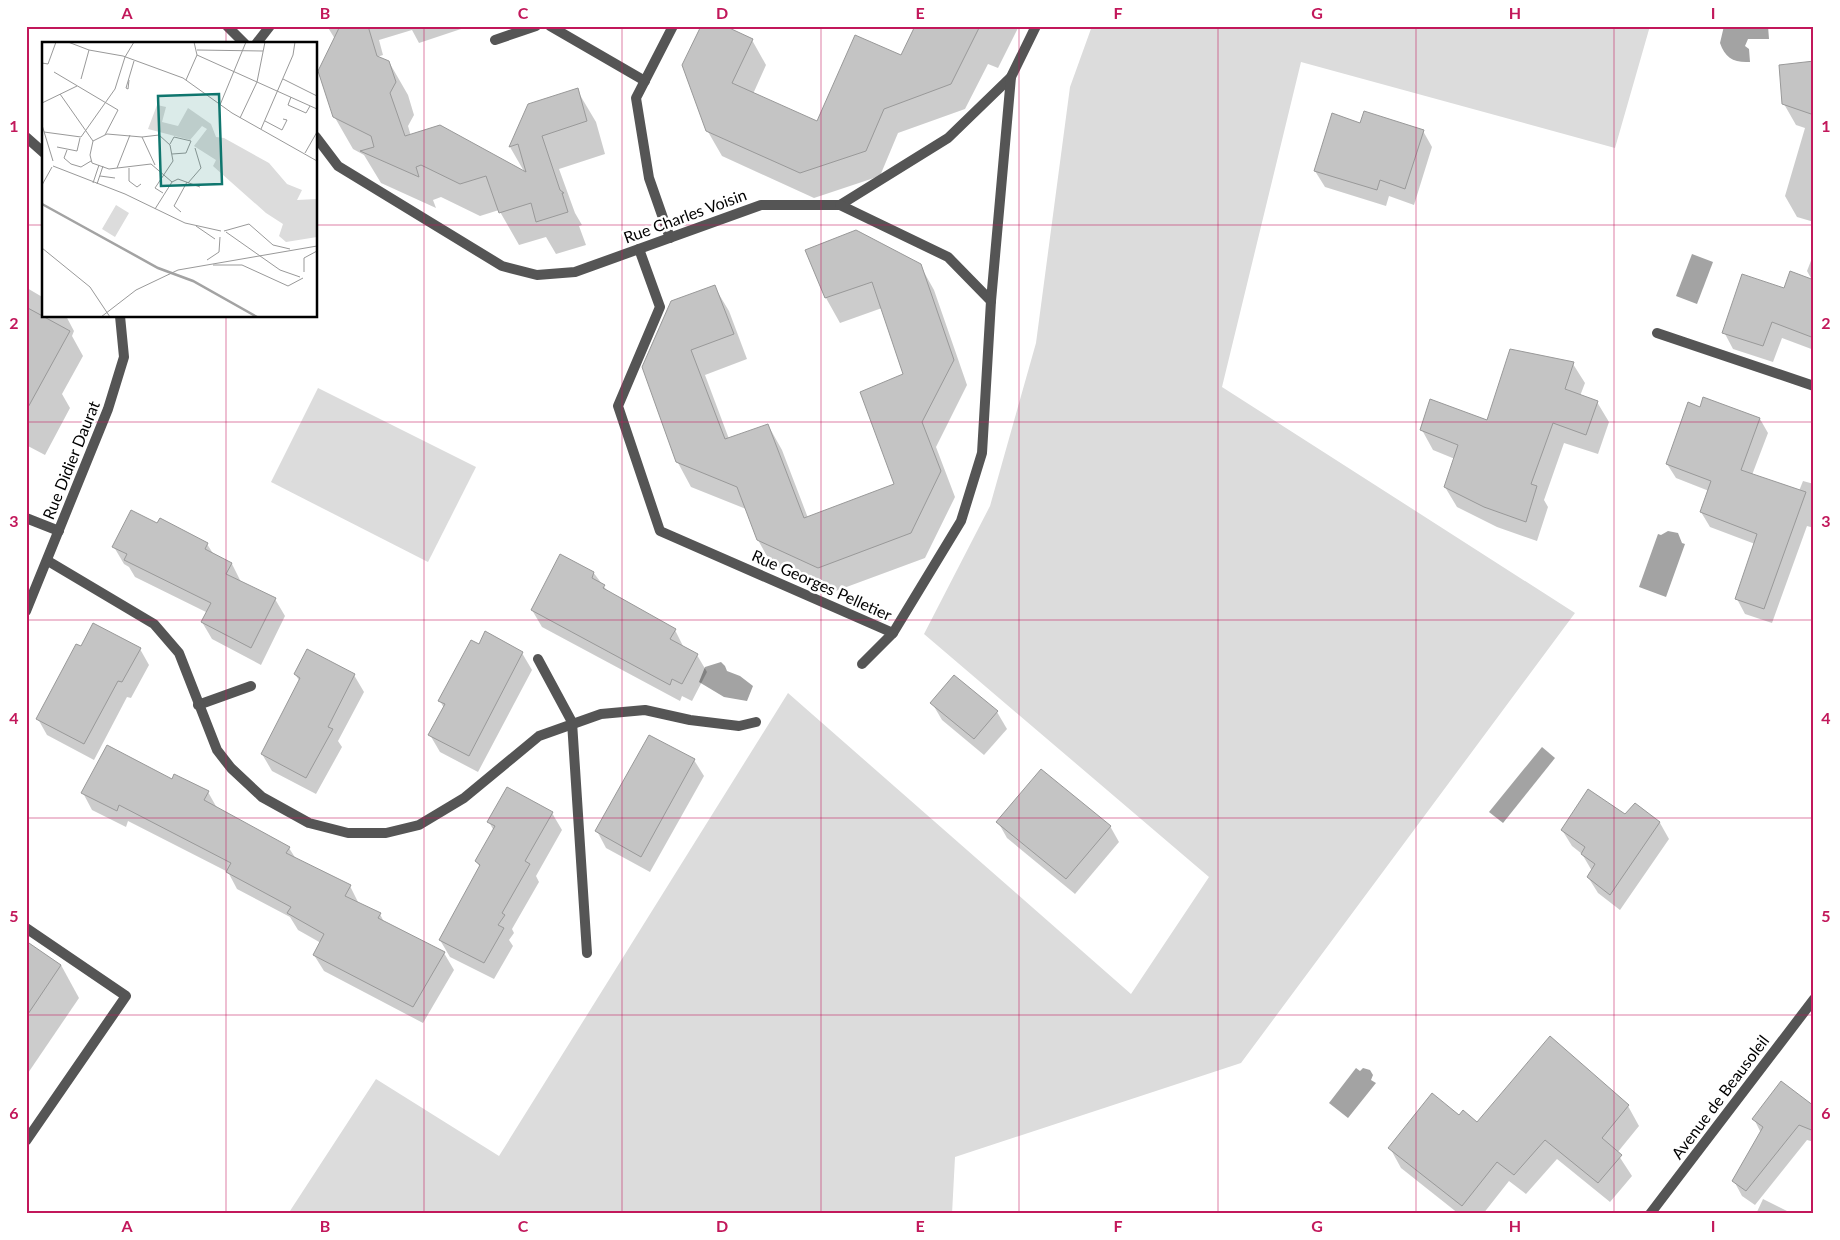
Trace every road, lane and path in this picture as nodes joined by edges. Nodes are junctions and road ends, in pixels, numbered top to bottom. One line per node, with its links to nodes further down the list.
1 (227, 26): 8 (street)
2 (270, 26): 9 (street)
3 (536, 26): 7 (street)
4 (550, 26): 11 (street)
5 (673, 26): 11 (street)
6 (1036, 26): 10 (street)
7 (495, 40)
8 (243, 42)
9 (258, 42)
10 (1011, 77): 15 (street); 18 (street, Rue Georges Pelletier)
11 (644, 81): 16 (street)
12 (26, 137): 14 (street)
13 (318, 140): 17 (street, Rue Charles Voisin)
14 (42, 151)
15 (840, 205): 16 (street, Rue Charles Voisin); 18 (street)
16 (670, 238): 17 (street, Rue Charles Voisin)
17 (639, 249): 26 (street, Rue Georges Pelletier)
18 (991, 301): 26 (street, Rue Georges Pelletier)
19 (120, 318): 23 (street, Rue Didier Daurat)
20 (1657, 333): 21 (street)
21 (1814, 386)
22 (26, 518): 23 (street)
23 (59, 531): 24 (street, Rue Didier Daurat)
24 (48, 561): 25 (street, Rue Didier Daurat); 30 (street)
25 (26, 611)
26 (894, 634): 28 (street)
27 (538, 659): 31 (street)
28 (862, 664)
29 (251, 686): 30 (street)
30 (198, 705): 31 (street)
31 (572, 722): 32 (street); 34 (street)
32 (756, 722)
33 (26, 928): 36 (street)
34 (586, 953)
35 (1814, 999): 37 (street, Avenue de Beausoleil)
36 (26, 1141)
37 (1650, 1214)

